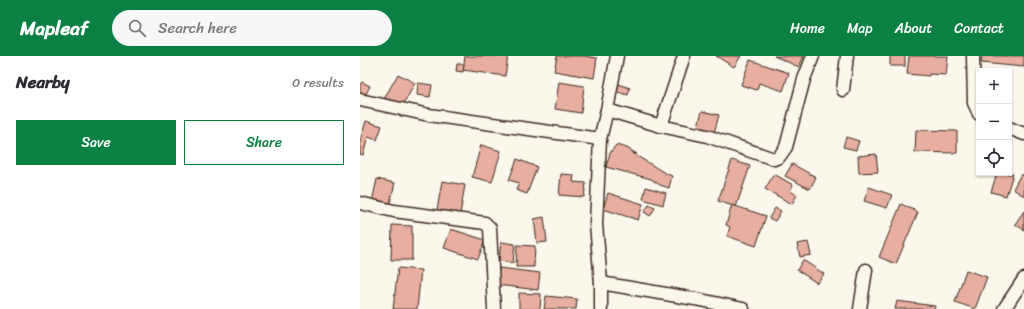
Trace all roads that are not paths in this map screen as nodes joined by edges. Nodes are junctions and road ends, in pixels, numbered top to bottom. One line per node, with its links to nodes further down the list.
1 (617, 56): 9 (street)
2 (684, 56): 10 (street)
3 (813, 56): 10 (street)
4 (847, 56): 6 (street)
5 (973, 56): 8 (street)
6 (843, 90)
7 (360, 100): 13 (street)
8 (976, 107)
9 (607, 110): 10 (street); 13 (street)
10 (661, 126)
11 (1012, 129): 12 (street)
12 (1024, 134)
13 (600, 139): 17 (street)
14 (360, 203): 18 (street)
15 (866, 270): 21 (street)
16 (1024, 279): 22 (street)
17 (601, 283): 19 (street); 20 (street)
18 (494, 309)
19 (601, 309)
20 (743, 309)
21 (860, 309)
22 (1004, 309)

